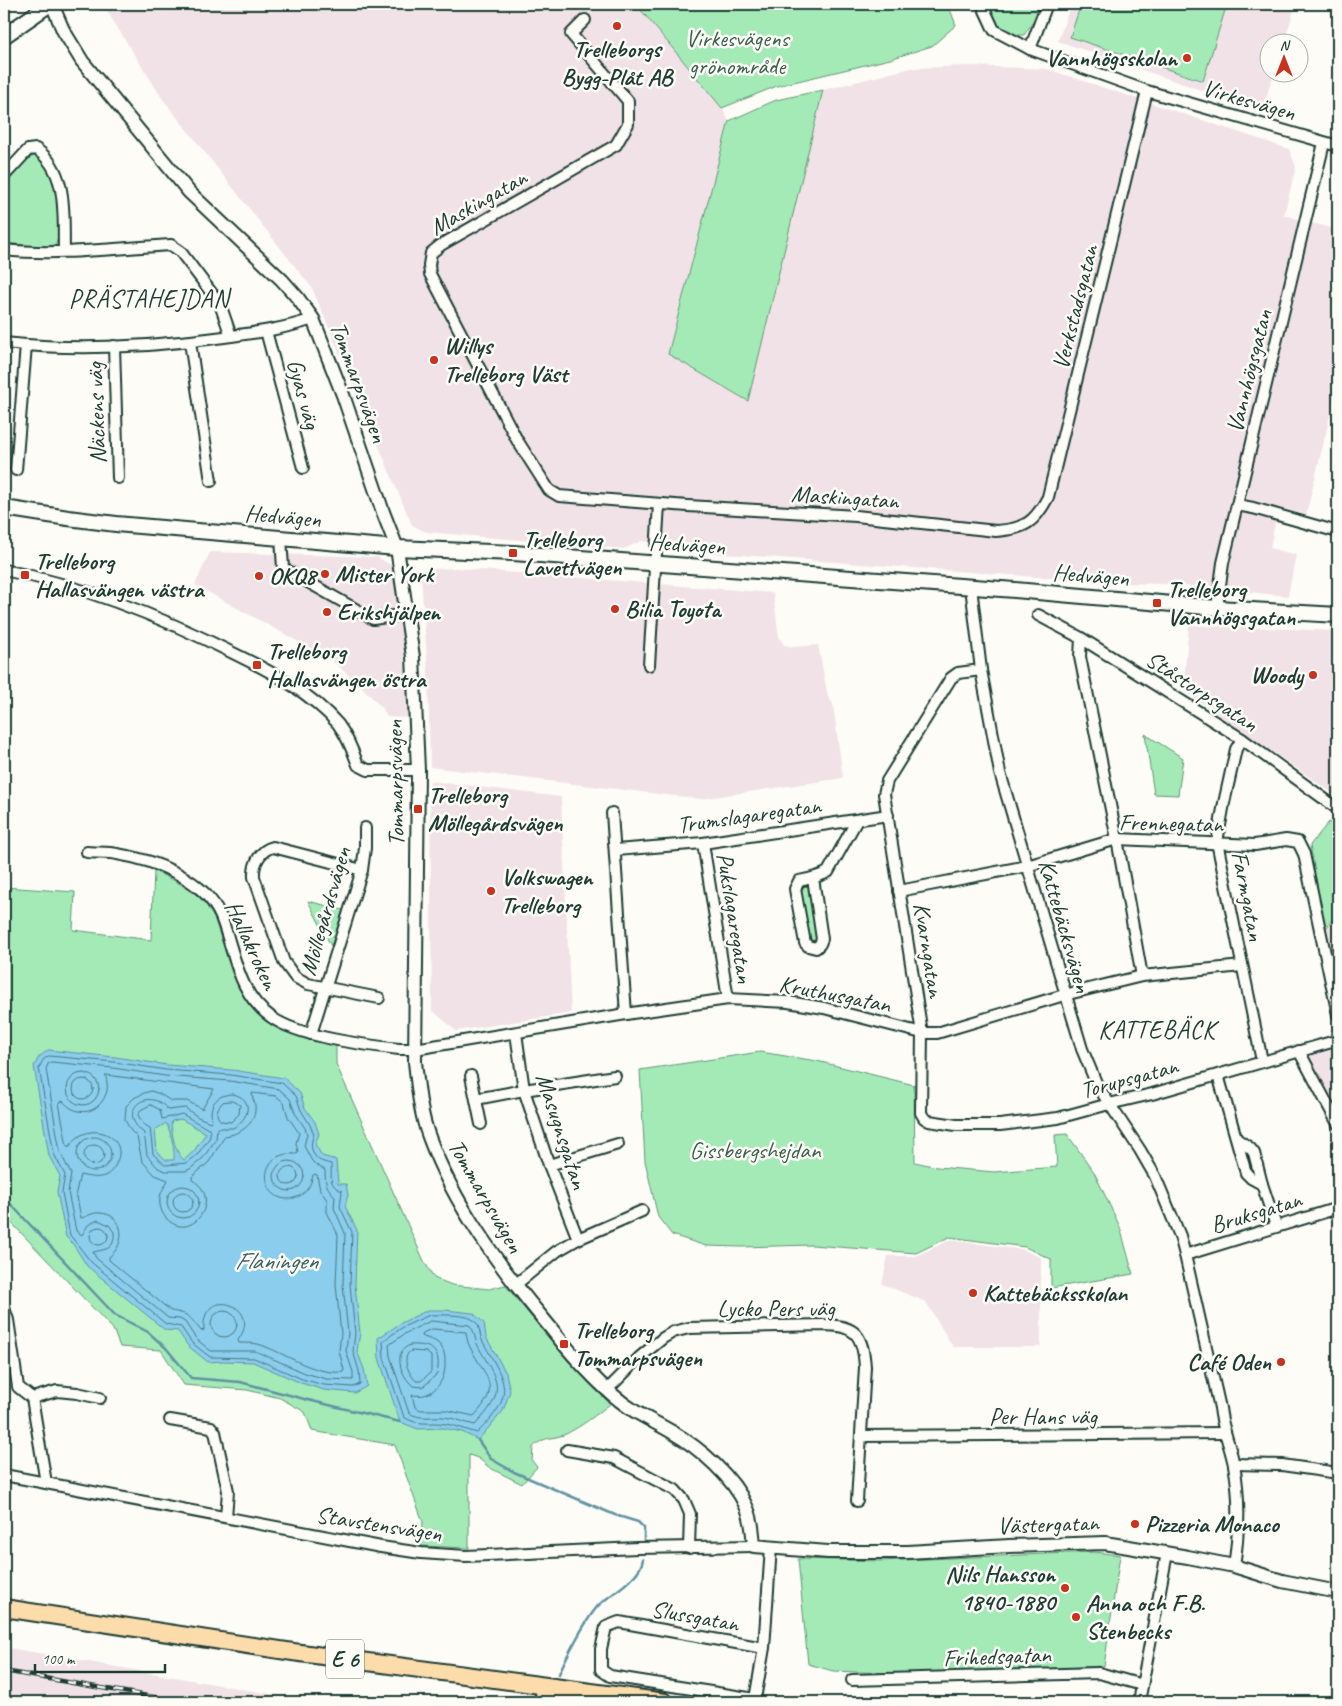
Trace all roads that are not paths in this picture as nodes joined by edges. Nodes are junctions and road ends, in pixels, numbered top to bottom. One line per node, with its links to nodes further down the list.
1 (51, 4): 5 (main road); 13 (street, Tommarpsvägen)
2 (982, 4): 6 (street, Virkesvägen)
3 (1047, 4): 6 (street)
4 (586, 20): 24 (street, Maskingatan)
5 (4, 36)
6 (1030, 49): 7 (street, Virkesvägen)
7 (1147, 91): 8 (street, Virkesvägen); 27 (street, Verkstadsgatan)
8 (1324, 143): 9 (street, Virkesvägen); 25 (street, Vannhögsgatan)
9 (1338, 146)
10 (4, 176): 12 (street)
11 (4, 250): 12 (street)
12 (64, 251): 15 (street)
13 (313, 319): 14 (street); 30 (street, Tommarpsvägen)
14 (266, 331): 15 (street); 20 (street, Gyas väg)
15 (230, 336): 17 (street)
16 (4, 342): 18 (street)
17 (190, 342): 19 (street); 23 (street)
18 (26, 345): 19 (street); 21 (street)
19 (114, 346): 22 (street, Näckens väg)
20 (303, 468)
21 (16, 470)
22 (118, 478)
23 (211, 481)
24 (659, 504): 27 (street, Maskingatan); 31 (street)
25 (1237, 505): 28 (street); 34 (street, Vannhögsgatan)
26 (4, 508): 29 (main road, Hedvägen)
27 (1027, 524)
28 (1338, 532)
29 (281, 538): 30 (main road, Hedvägen); 35 (street)
30 (397, 548): 31 (main road, Hedvägen); 35 (street, Tommarpsvägen)
31 (656, 564): 33 (main road, Hedvägen); 39 (street)
32 (4, 570): 42 (street)
33 (971, 587): 34 (main road, Hedvägen); 40 (street, Kattebäcksvägen)
34 (1217, 608): 36 (main road, Hedvägen)
35 (407, 614): 42 (street, Tommarpsvägen)
36 (1338, 614)
37 (1038, 615): 38 (street, Ståstorpsgatan)
38 (1081, 638): 41 (street, Ståstorpsgatan); 48 (street)
39 (649, 665)
40 (981, 670): 45 (street, Kvarngatan); 53 (street, Kattebäcksvägen)
41 (1242, 739): 43 (street, Ståstorpsgatan); 49 (street, Farmgatan)
42 (418, 770): 69 (street, Tommarpsvägen)
43 (1338, 809)
44 (612, 813): 51 (street)
45 (888, 815): 46 (street, Trumslagaregatan); 56 (street, Kvarngatan)
46 (857, 820): 50 (street, Trumslagaregatan); 55 (street)
47 (365, 828): 54 (street, Möllegårdsvägen)
48 (1117, 839): 49 (street, Frennegatan); 53 (street, Frennegatan); 58 (street)
49 (1217, 842): 57 (street, Farmgatan); 64 (street, Frennegatan)
50 (703, 843): 51 (street, Trumslagaregatan); 62 (street, Pukslagaregatan)
51 (616, 850): 63 (street)
52 (87, 852): 67 (street, Hallakroken)
53 (1027, 866): 56 (street, Frennegatan); 60 (street, Kattebäcksvägen)
54 (362, 870): 59 (street, Möllegårdsvägen); 59 (street)
55 (813, 878): 55 (street)
56 (899, 891): 66 (street, Kvarngatan)
57 (1242, 966): 58 (street, Kruthusgatan); 71 (street, Farmgatan)
58 (1142, 976): 60 (street, Kruthusgatan)
59 (324, 988): 61 (street); 67 (street, Möllegårdsvägen)
60 (1064, 995): 66 (street, Kruthusgatan); 77 (street, Kattebäcksvägen)
61 (379, 998)
62 (728, 999): 63 (street, Kruthusgatan); 66 (street, Kruthusgatan)
63 (626, 1014): 65 (street, Kruthusgatan)
64 (1338, 1015)
65 (516, 1033): 69 (street, Kruthusgatan); 75 (street, Masugnsgatan)
66 (922, 1033): 78 (street, Kvarngatan)
67 (311, 1034): 69 (street, Hallakroken)
68 (1338, 1036): 70 (street, Torupsgatan)
69 (415, 1049): 88 (street, Tommarpsvägen)
70 (1299, 1051): 71 (street, Torupsgatan); 80 (street)
71 (1262, 1061): 72 (street, Torupsgatan)
72 (1218, 1075): 77 (street, Torupsgatan); 85 (street)
73 (471, 1076): 76 (street)
74 (615, 1076): 75 (street)
75 (524, 1090): 76 (street); 82 (street, Masugnsgatan)
76 (476, 1100): 79 (street)
77 (1109, 1104): 78 (street, Torupsgatan); 87 (street, Kattebäcksvägen)
78 (924, 1118)
79 (482, 1124)
80 (1338, 1124)
81 (618, 1144): 82 (street)
82 (549, 1165): 86 (street, Masugnsgatan)
83 (1338, 1208): 85 (street, Bruksgatan)
84 (642, 1212): 86 (street)
85 (1276, 1226): 87 (street, Bruksgatan)
86 (578, 1239): 88 (street)
87 (1185, 1255): 94 (street, Kattebäcksvägen)
88 (515, 1285): 90 (street, Tommarpsvägen)
89 (4, 1308): 91 (street)
90 (608, 1389): 95 (street, Lycko Pers väg); 103 (street, Tommarpsvägen)
91 (32, 1398): 92 (street); 100 (street)
92 (100, 1398)
93 (170, 1420): 102 (street)
94 (1224, 1433): 95 (street, Per Hans väg); 97 (street, Kattebäcksvägen)
95 (862, 1436): 101 (street, Lycko Pers väg)
96 (567, 1450): 105 (street)
97 (1234, 1464): 98 (street); 107 (street, Kattebäcksvägen)
98 (1338, 1473)
99 (4, 1475): 100 (street, Stavstensvägen)
100 (46, 1483): 102 (street, Stavstensvägen)
101 (857, 1501)
102 (226, 1517): 105 (street, Stavstensvägen)
103 (754, 1546): 104 (street, Västergatan); 105 (street, Stavstensvägen)
104 (771, 1547): 106 (street, Västergatan); 110 (street)
105 (689, 1548)
106 (1167, 1553): 107 (street, Västergatan); 113 (street)
107 (1234, 1566): 108 (street, Västergatan)
108 (1338, 1592)
109 (4, 1608): 111 (main road, E 6)
110 (764, 1648): 110 (street, Slussgatan)
111 (397, 1667): 114 (main road, E 6); 115 (main road, E 6)
112 (852, 1680): 113 (street, Frihedsgatan)
113 (1142, 1685): 117 (street)
114 (607, 1698): 116 (main road)
115 (575, 1702)
116 (665, 1702)
117 (1139, 1702)

